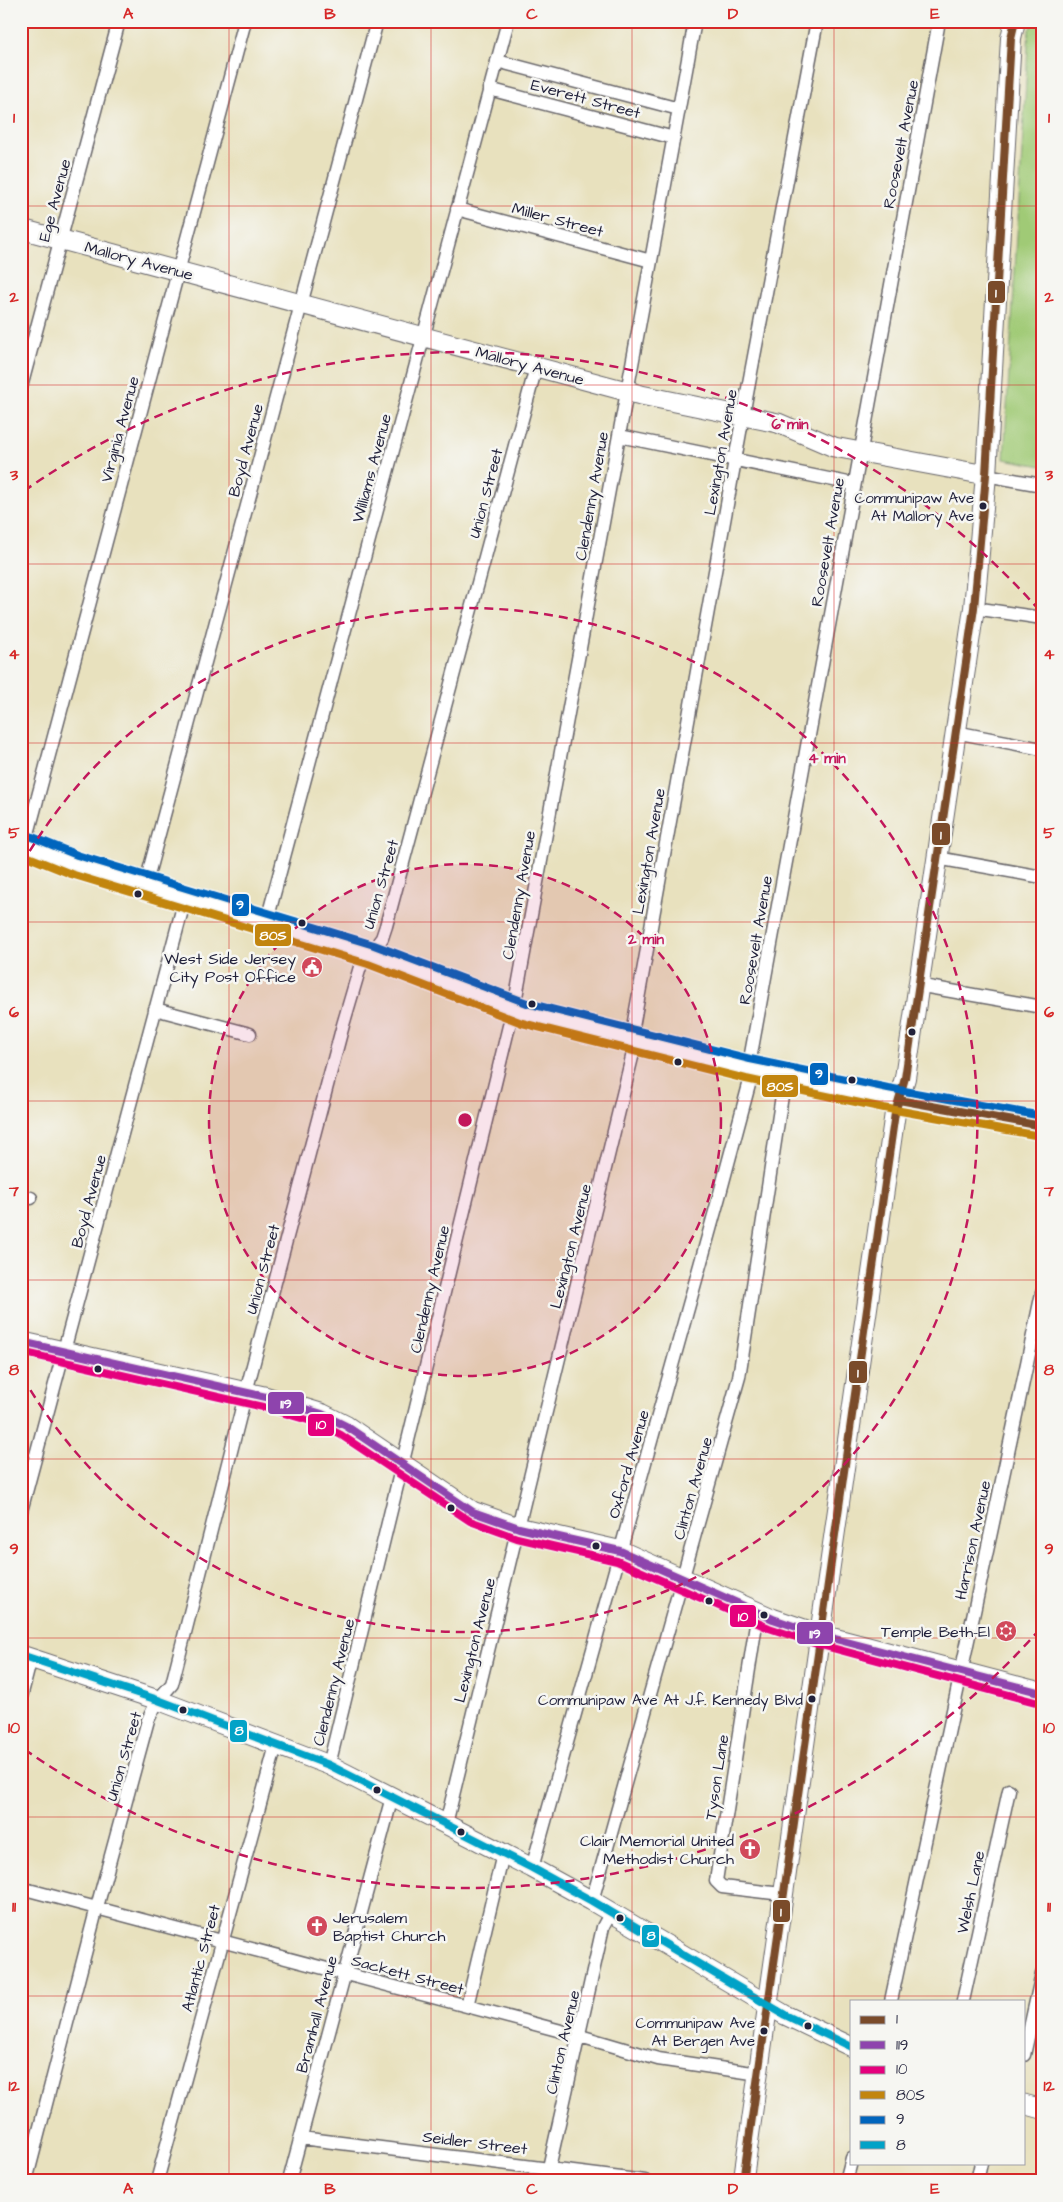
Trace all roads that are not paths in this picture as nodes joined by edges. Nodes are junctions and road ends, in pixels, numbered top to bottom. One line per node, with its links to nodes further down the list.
1 (119, 21): 15 (street, Ege Avenue)
2 (245, 21): 17 (street, Virginia Avenue)
3 (377, 21): 18 (street, Boyd Avenue)
4 (508, 21): 9 (street, Williams Avenue)
5 (695, 21): 11 (street, Clendenny Avenue)
6 (817, 21): 23 (street, Lexington Avenue)
7 (939, 21): 25 (street, Roosevelt Avenue)
8 (1013, 24): 27 (main road)
9 (497, 61): 10 (street, Williams Avenue); 11 (street, Everett Street)
10 (489, 89): 12 (street, Everett Street); 13 (street, Williams Avenue)
11 (679, 109): 12 (street, Clendenny Avenue)
12 (674, 138): 16 (street, Clendenny Avenue)
13 (457, 209): 16 (street, Miller Street); 19 (street, Williams Avenue)
14 (21, 229): 15 (street, Mallory Avenue)
15 (61, 240): 17 (street, Mallory Avenue); 21 (street, Ege Avenue)
16 (651, 261): 22 (street, Clendenny Avenue)
17 (178, 271): 18 (street, Mallory Avenue); 34 (street, Virginia Avenue)
18 (301, 304): 19 (street, Mallory Avenue); 37 (street, Boyd Avenue)
19 (423, 337): 20 (street, Mallory Avenue); 39 (street, Williams Avenue)
20 (536, 367): 22 (street, Mallory Avenue); 40 (street, Union Street)
21 (21, 387)
22 (627, 391): 23 (street, Mallory Avenue); 24 (street, Clendenny Avenue)
23 (743, 414): 25 (street, Mallory Avenue); 26 (street, Lexington Avenue)
24 (619, 436): 26 (street); 43 (street, Clendenny Avenue)
25 (859, 453): 27 (street, Mallory Avenue); 28 (street, Roosevelt Avenue)
26 (735, 461): 28 (street); 46 (street, Lexington Avenue)
27 (986, 475): 29 (street, Mallory Avenue); 30 (main road)
28 (854, 484): 47 (street, Roosevelt Avenue)
29 (1042, 484)
30 (974, 608): 31 (street); 32 (main road)
31 (1042, 618)
32 (956, 732): 33 (street); 35 (main road)
33 (1042, 749)
34 (23, 844): 37 (street)
35 (937, 858): 36 (street); 41 (main road)
36 (1042, 877)
37 (145, 886): 38 (street)
38 (184, 898): 39 (street); 44 (street, Boyd Avenue)
39 (266, 924): 40 (street)
40 (371, 955): 43 (street); 54 (street, Union Street)
41 (917, 985): 42 (street); 49 (main road)
42 (1042, 1007)
43 (512, 1008): 46 (street); 55 (street, Clendenny Avenue)
44 (155, 1009): 45 (street); 53 (street, Boyd Avenue)
45 (250, 1034)
46 (631, 1038): 47 (street); 57 (street, Lexington Avenue)
47 (748, 1069): 48 (street); 58 (street, Oxford Avenue)
48 (785, 1076): 49 (street); 59 (street, Clinton Avenue)
49 (898, 1100): 50 (street); 61 (main road)
50 (1042, 1126)
51 (1042, 1293): 63 (street, Harrison Avenue)
52 (21, 1342): 53 (main road)
53 (64, 1352): 54 (main road); 56 (street, Boyd Avenue)
54 (246, 1392): 55 (main road); 66 (street, Union Street)
55 (403, 1465): 57 (main road); 68 (street, Clendenny Avenue)
56 (21, 1511)
57 (519, 1528): 58 (main road); 71 (street, Lexington Avenue)
58 (620, 1551): 59 (main road); 73 (street, Oxford Avenue)
59 (683, 1578): 60 (main road); 76 (street, Clinton Avenue)
60 (758, 1610): 61 (main road); 75 (street, Tyson Lane)
61 (820, 1635): 63 (main road); 75 (street)
62 (26, 1657): 65 (street); 66 (street)
63 (960, 1672): 64 (main road); 82 (street, Harrison Avenue)
64 (1042, 1693)
65 (21, 1697)
66 (158, 1700): 67 (street); 77 (street, Union Street)
67 (276, 1745): 68 (street); 79 (street, Atlantic Street)
68 (329, 1765): 70 (street)
69 (1009, 1790): 83 (street, Welsh Lane)
70 (392, 1797): 71 (street); 80 (street, Bramhall Avenue)
71 (446, 1824): 72 (street)
72 (503, 1854): 73 (street); 85 (street)
73 (532, 1868): 76 (street)
74 (21, 1888): 77 (street, Sackett Street)
75 (782, 1894): 84 (street)
76 (592, 1901): 78 (street)
77 (97, 1907): 79 (street, Sackett Street); 96 (street, Union Street)
78 (611, 1912): 84 (street); 86 (street, Clinton Avenue)
79 (221, 1941): 80 (street, Sackett Street); 97 (street, Atlantic Street)
80 (344, 1974): 85 (street, Sackett Street); 92 (street, Bramhall Avenue)
81 (1042, 1974): 88 (street)
82 (891, 2000)
83 (964, 2000)
84 (768, 2004): 87 (street); 89 (street)
85 (467, 2006): 86 (street, Sackett Street)
86 (580, 2036): 89 (street, Sackett Street); 95 (street, Clinton Avenue)
87 (850, 2046)
88 (1026, 2046)
89 (759, 2074): 101 (street)
90 (1026, 2105): 91 (street)
91 (1042, 2109)
92 (300, 2138): 95 (street, Seidler Street); 98 (street, Bramhall Avenue)
93 (850, 2164): 102 (street)
94 (981, 2164): 103 (street)
95 (550, 2168): 99 (street, Clinton Avenue); 100 (street, Seidler Street)
96 (26, 2181)
97 (157, 2181)
98 (289, 2181)
99 (546, 2181)
100 (645, 2181)
101 (743, 2181)
102 (846, 2181)
103 (976, 2181)

